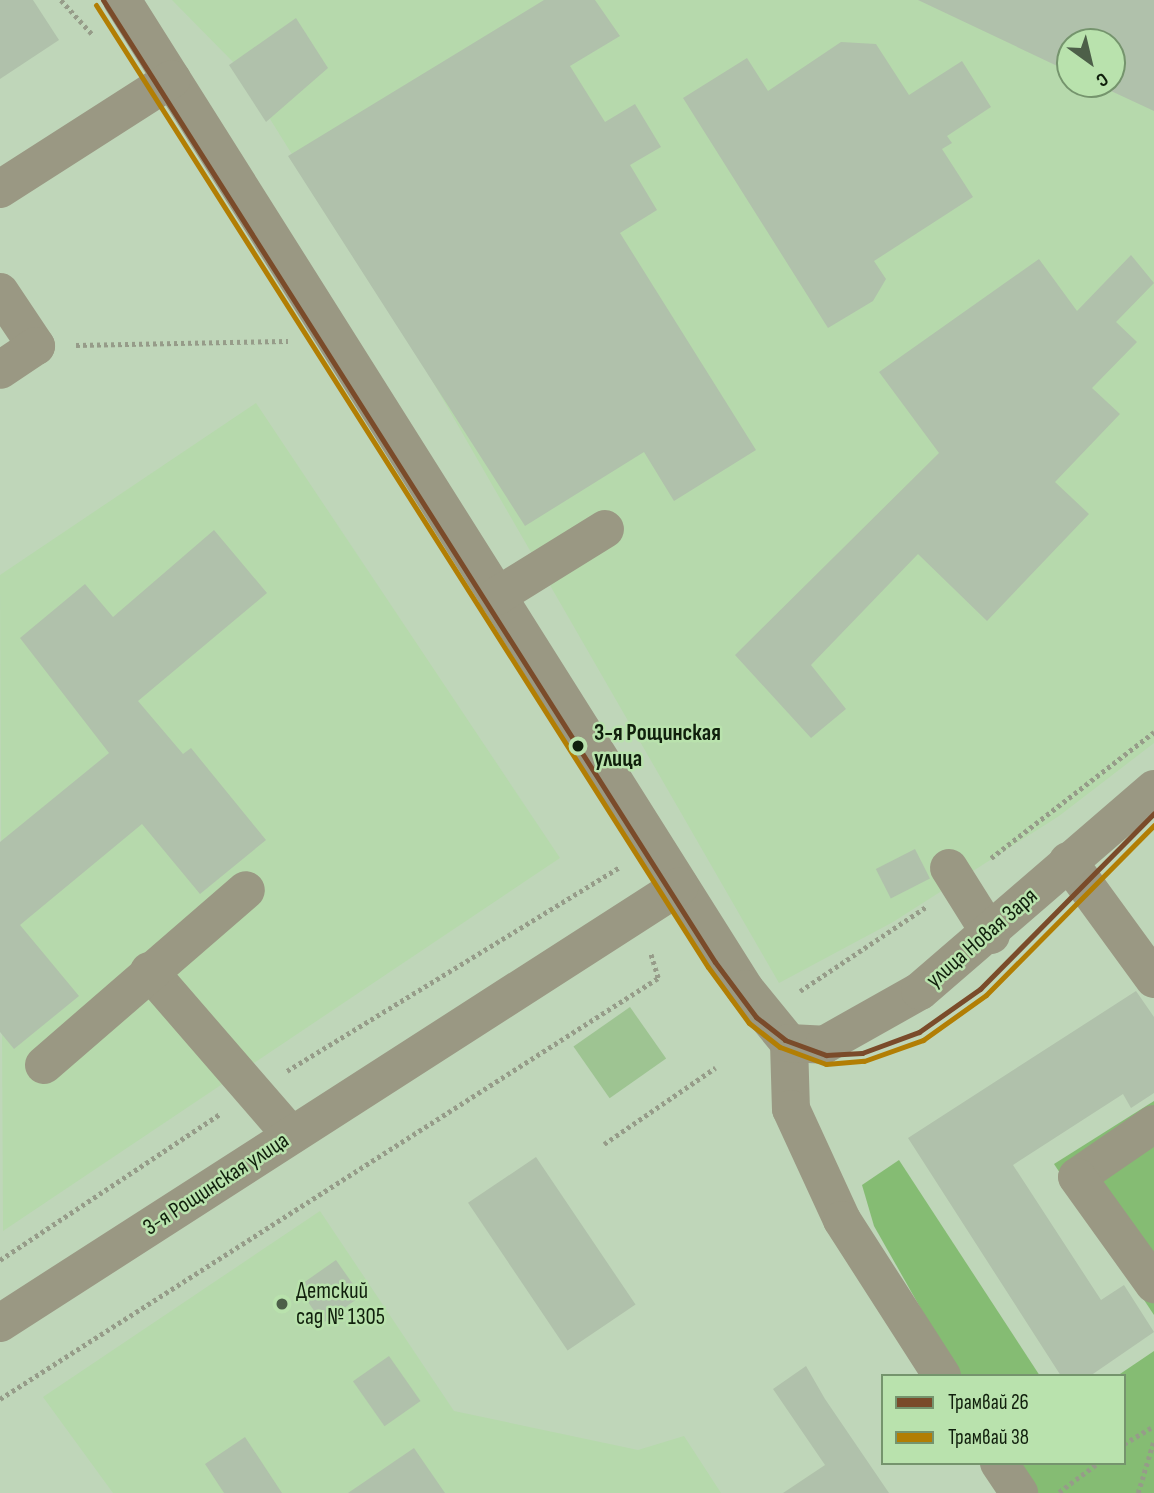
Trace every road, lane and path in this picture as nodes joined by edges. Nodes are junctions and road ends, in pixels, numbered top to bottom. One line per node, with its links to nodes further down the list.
1 (122, 0): 2 (street)
2 (172, 79): 3 (street); 9 (street)
3 (0, 189)
4 (0, 292): 6 (street)
5 (299, 340): 6 (path)
6 (36, 346): 7 (street)
7 (0, 370)
8 (605, 529): 9 (street)
9 (497, 596): 15 (street)
10 (1154, 732): 14 (path)
11 (1154, 789): 12 (street, улица Новая Заря)
12 (1068, 861): 17 (street, улица Новая Заря); 20 (street)
13 (627, 863): 25 (path)
14 (954, 876): 17 (street); 21 (path)
15 (680, 886): 22 (street); 27 (street, 3-я Рощинская улица)
16 (246, 890): 18 (street)
17 (991, 935): 22 (street, улица Новая Заря)
18 (149, 971): 23 (street); 25 (street)
19 (658, 978): 33 (path)
20 (1154, 979)
21 (788, 992)
22 (789, 1043): 32 (street)
23 (44, 1066)
24 (715, 1068): 28 (path)
25 (256, 1090): 27 (street); 29 (path)
26 (1154, 1124): 30 (street)
27 (291, 1135): 31 (street, 3-я Рощинская улица)
28 (604, 1144)
29 (0, 1260)
30 (1154, 1284)
31 (6, 1307)
32 (941, 1374)
33 (0, 1399)
34 (1154, 1426): 36 (path)
35 (1154, 1440): 41 (path)
36 (1126, 1443)
37 (1000, 1465): 39 (street)
38 (1095, 1465): 40 (path)
39 (1019, 1493)
40 (1058, 1493)
41 (1138, 1493)

